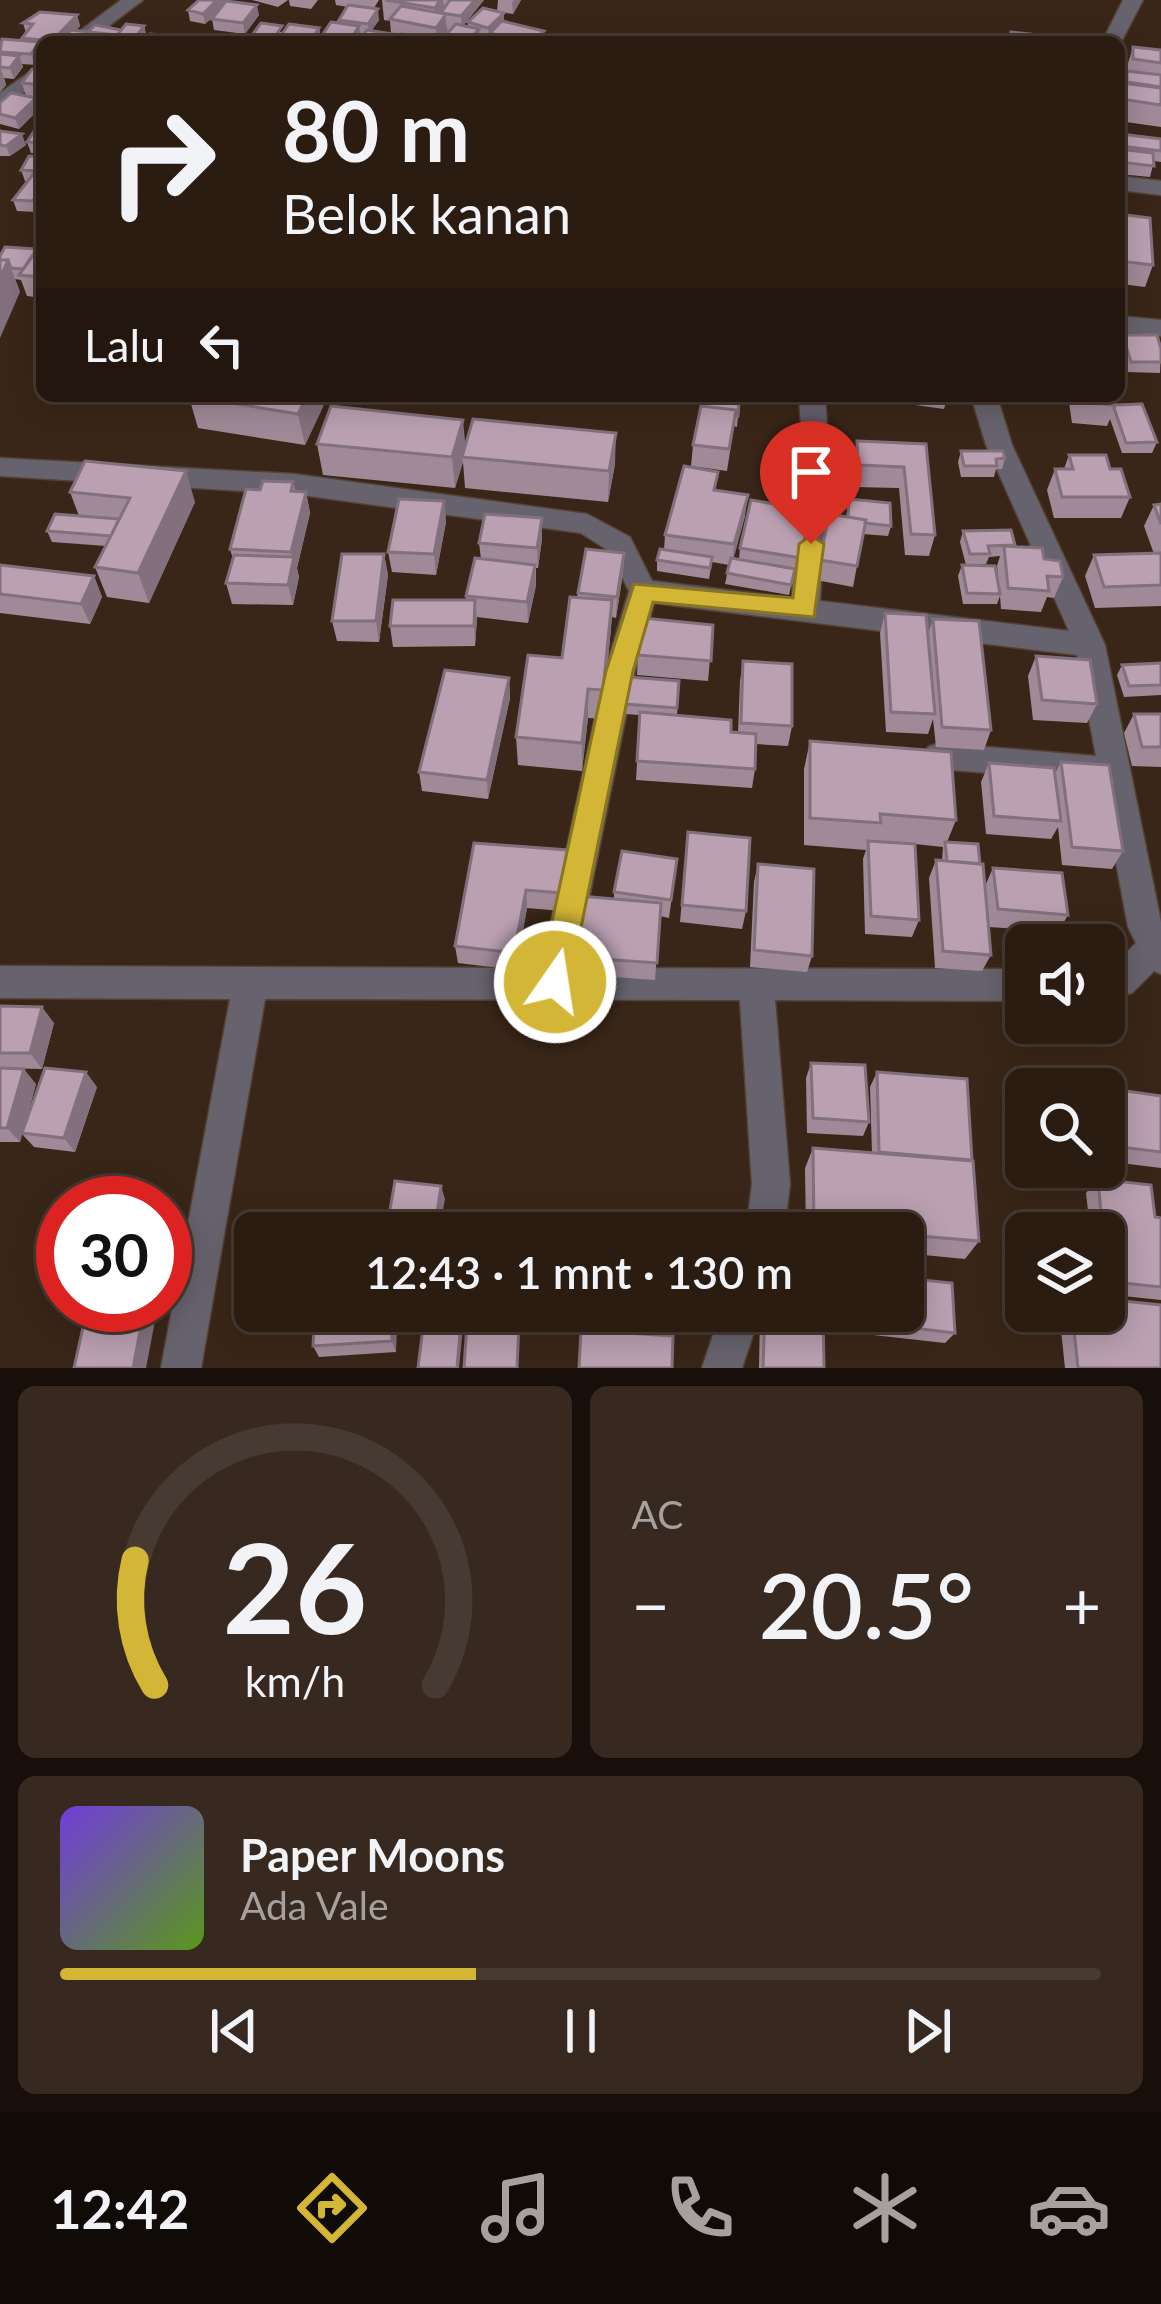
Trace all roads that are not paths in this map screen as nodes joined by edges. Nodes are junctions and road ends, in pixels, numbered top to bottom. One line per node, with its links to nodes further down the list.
1 (133, 0): 4 (street)
2 (1133, 0): 5 (street)
3 (125, 35): 4 (street)
4 (82, 36)
5 (1115, 36)
6 (36, 74): 7 (street)
7 (0, 104)
8 (1125, 184): 9 (street)
9 (1161, 188)
10 (1125, 325): 11 (street)
11 (1161, 328)
12 (812, 402): 16 (street)
13 (986, 402): 17 (street)
14 (0, 467): 15 (street)
15 (643, 591): 16 (street); 24 (street)
16 (805, 610): 17 (street)
17 (1090, 645): 19 (street)
18 (939, 756): 19 (street)
19 (1114, 770): 20 (street)
20 (1159, 951): 21 (street)
21 (1125, 978)
22 (251, 980): 23 (street); 24 (street); 29 (street)
23 (0, 982)
24 (555, 982): 26 (street)
25 (1005, 985): 26 (street)
26 (756, 986): 27 (street)
27 (768, 1212)
28 (734, 1332): 30 (street)
29 (181, 1368)
30 (722, 1368)

